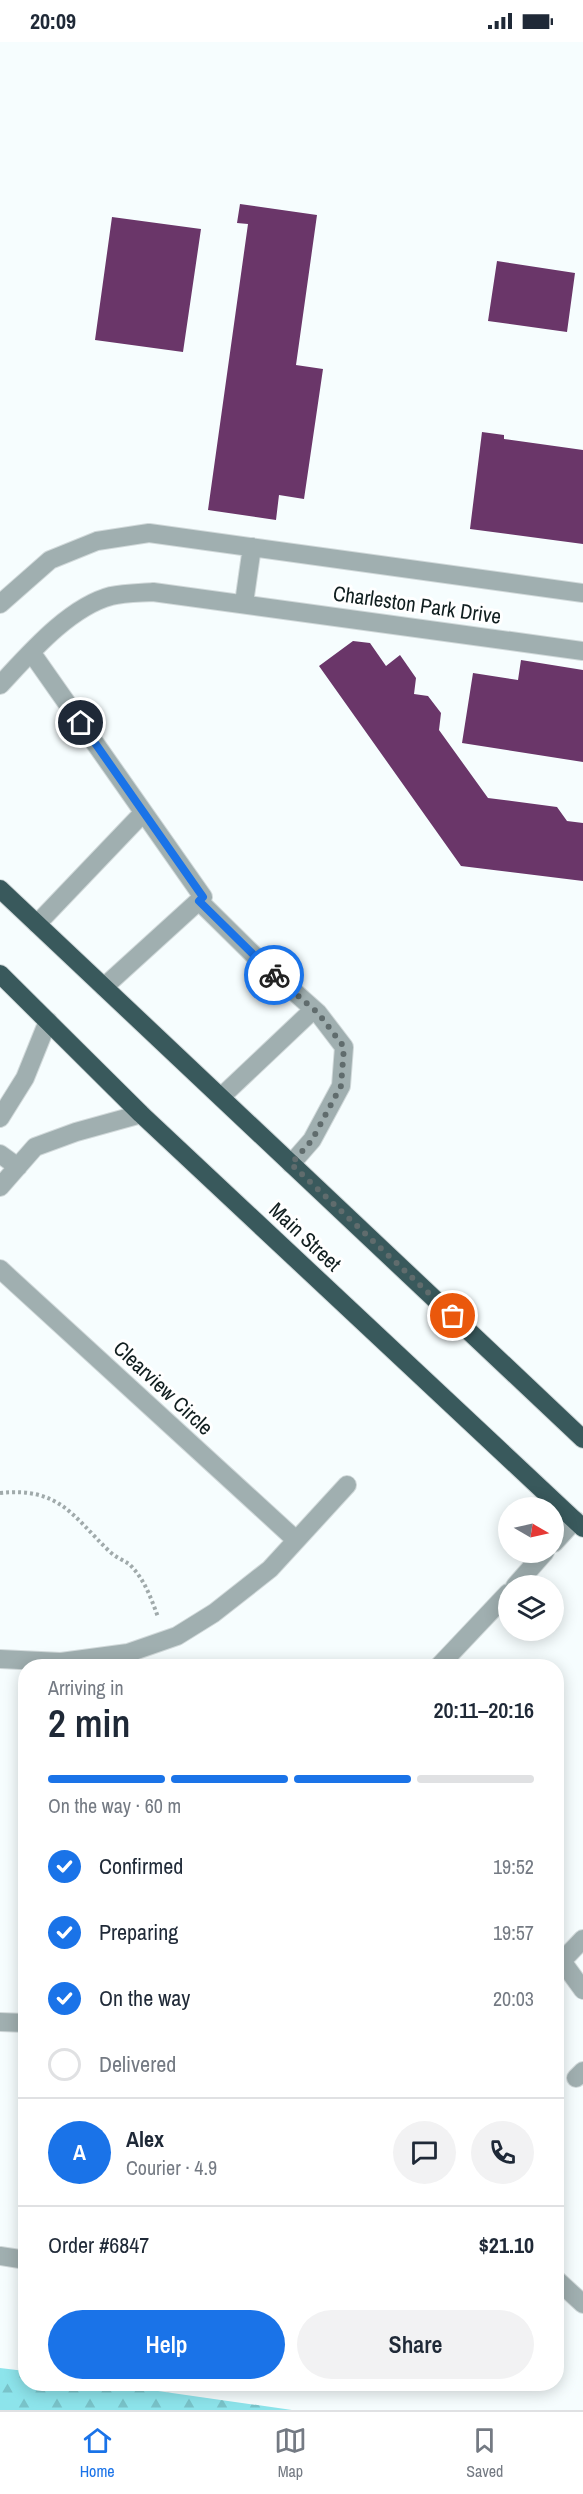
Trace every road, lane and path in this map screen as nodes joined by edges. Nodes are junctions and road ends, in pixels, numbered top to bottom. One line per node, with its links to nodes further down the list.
1 (252, 547): 2 (street, Charleston Park Drive); 3 (street); 4 (street, Charleston Park Drive)
2 (583, 593)
3 (244, 603): 5 (street, Charleston Park Drive); 6 (street, Charleston Park Drive)
4 (0, 604)
5 (583, 651)
6 (32, 652): 7 (street, Charleston Park Drive); 8 (street)
7 (0, 685)
8 (143, 813): 10 (street); 11 (street)
9 (0, 889): 11 (highway, Main Street)
10 (199, 901): 13 (street); 14 (street)
11 (37, 924): 13 (highway, Main Street)
12 (0, 974): 15 (highway, Main Street)
13 (104, 987): 16 (highway, Main Street)
14 (313, 1010): 16 (street); 20 (street)
15 (48, 1021): 17 (highway, Main Street); 18 (street)
16 (221, 1097): 20 (highway, Main Street)
17 (141, 1114): 21 (street); 27 (highway, Main Street)
18 (0, 1118)
19 (0, 1154): 21 (street)
20 (291, 1164): 24 (highway, Main Street)
21 (18, 1167): 22 (street)
22 (0, 1187)
23 (0, 1269): 29 (street, Clearview Circle)
24 (583, 1439)
25 (347, 1485): 29 (street)
26 (0, 1493): 33 (path)
27 (579, 1524): 28 (street)
28 (564, 1535)
29 (296, 1540): 33 (street)
30 (535, 1563): 31 (street)
31 (525, 1575)
32 (498, 1604): 36 (street)
33 (167, 1639): 35 (street)
34 (0, 1659): 37 (street)
35 (83, 1659)
36 (446, 1659)
37 (18, 1660)
38 (583, 1939): 39 (street)
39 (564, 1954)
40 (564, 1965): 41 (street)
41 (583, 1990)
42 (0, 2022): 43 (street)
43 (18, 2023)
44 (0, 2256): 45 (street)
45 (18, 2259)

